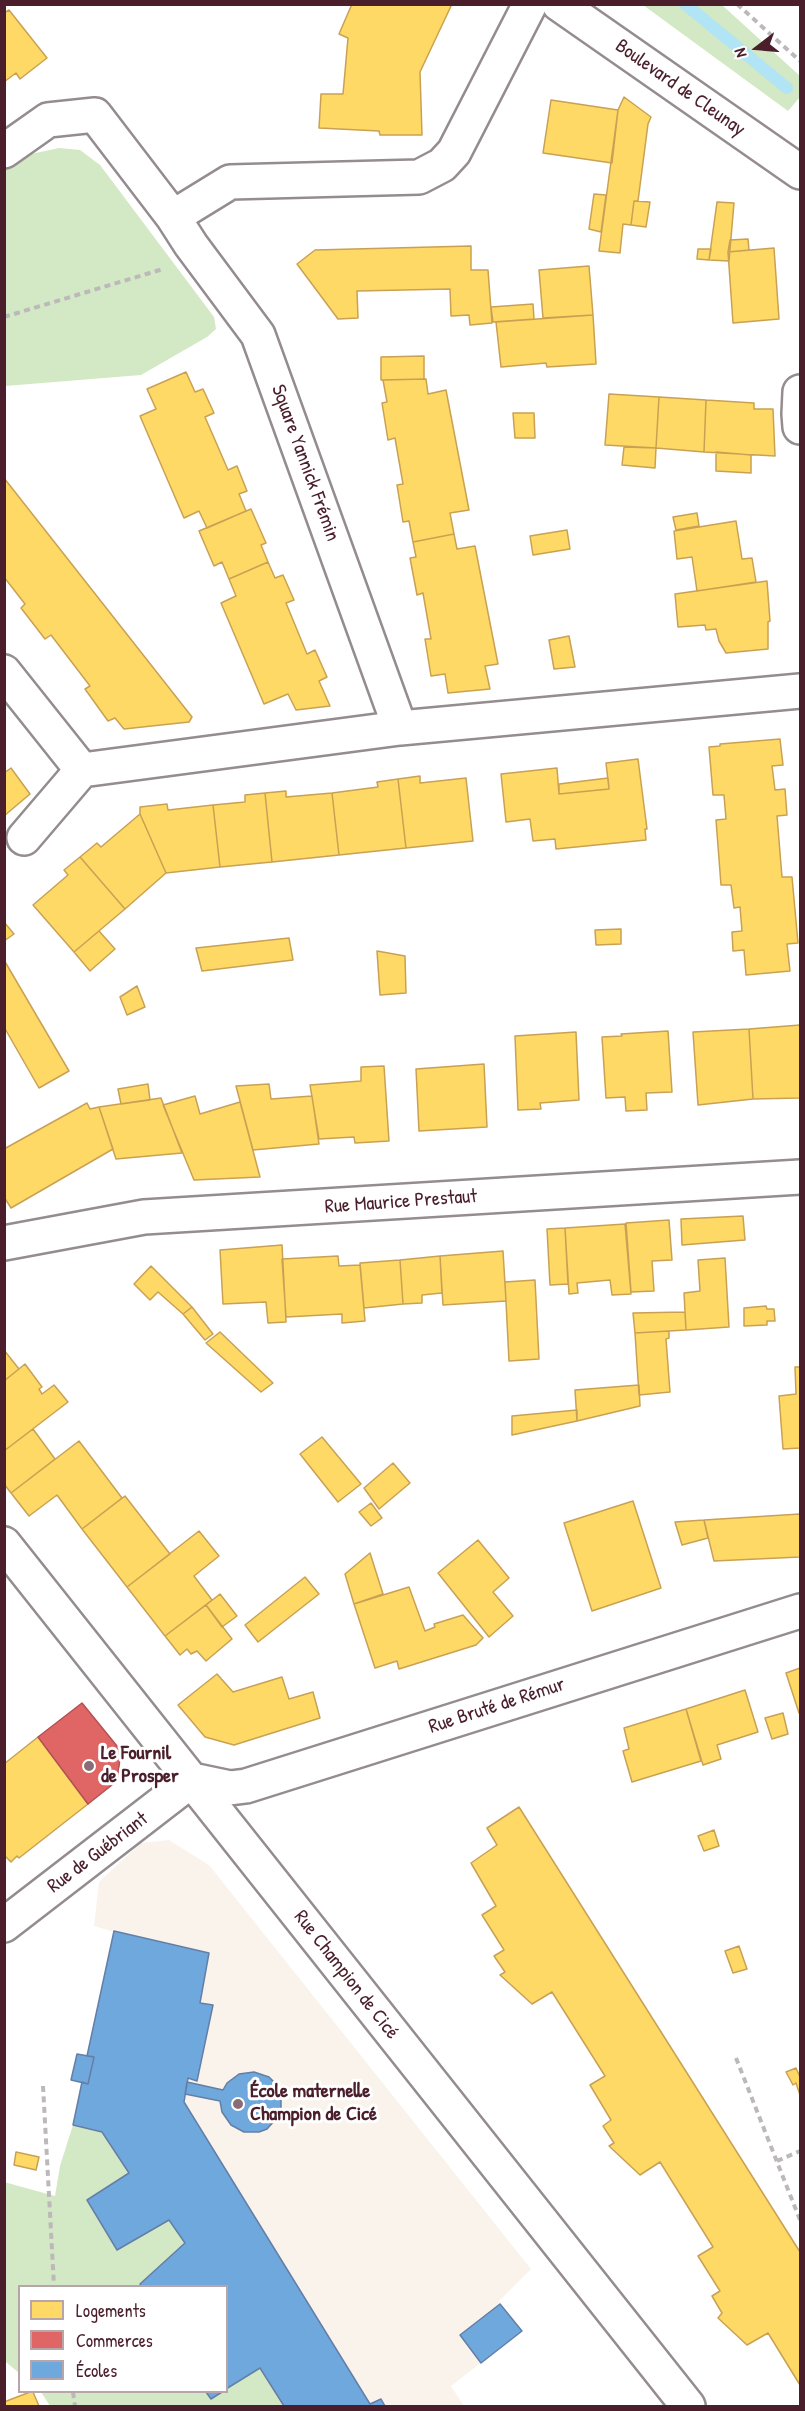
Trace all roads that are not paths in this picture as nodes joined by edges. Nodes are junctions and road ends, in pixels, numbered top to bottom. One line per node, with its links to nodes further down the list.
1 (530, 4): 5 (street)
2 (560, 4): 4 (street, Boulevard de Cleunay)
3 (4, 151): 5 (street, Square Yannick Frémin)
4 (801, 172)
5 (173, 217): 10 (street, Square Yannick Frémin)
6 (801, 392): 7 (street)
7 (801, 427)
8 (4, 672): 11 (street)
9 (801, 692): 10 (street)
10 (400, 728): 11 (street)
11 (82, 770): 12 (street)
12 (24, 838)
13 (801, 1177): 14 (street, Rue Maurice Prestaut)
14 (4, 1243)
15 (4, 1544): 17 (street, Rue Champion de Cicé)
16 (801, 1611): 17 (street, Rue Bruté de Rémur)
17 (192, 1780): 18 (street, Rue de Guébriant); 19 (street, Rue Champion de Cicé)
18 (4, 1925)
19 (688, 2406)

